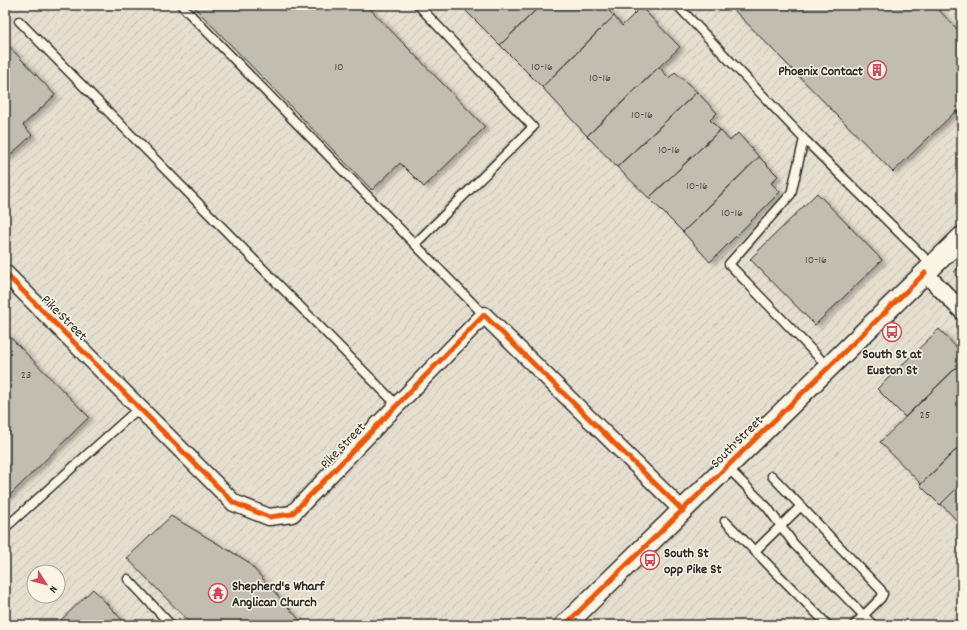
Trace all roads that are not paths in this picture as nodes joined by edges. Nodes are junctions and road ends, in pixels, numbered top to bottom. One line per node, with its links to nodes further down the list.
1 (182, 5): 7 (lane)
2 (418, 5): 7 (lane)
3 (677, 5): 5 (lane)
4 (19, 21): 13 (lane)
5 (804, 139): 8 (lane); 12 (lane)
6 (962, 237): 8 (street, South Street)
7 (415, 244): 11 (lane)
8 (929, 269): 10 (street); 12 (street, South Street)
9 (5, 273): 14 (street, Pike Street)
10 (962, 311)
11 (484, 316): 13 (street, Pike Street); 18 (street)
12 (828, 366): 15 (street, South Street)
13 (397, 405): 14 (street, Pike Street)
14 (139, 408): 21 (lane)
15 (727, 467): 18 (street, South Street); 20 (lane)
16 (772, 476): 17 (lane)
17 (801, 506): 20 (lane); 24 (lane)
18 (683, 511): 26 (street, South Street)
19 (725, 520): 22 (lane)
20 (781, 526): 22 (lane); 24 (lane)
21 (5, 528)
22 (755, 551): 27 (lane)
23 (128, 580): 25 (lane)
24 (864, 615): 28 (lane); 29 (lane)
25 (171, 625)
26 (565, 625)
27 (828, 625)
28 (854, 625)
29 (873, 625)

